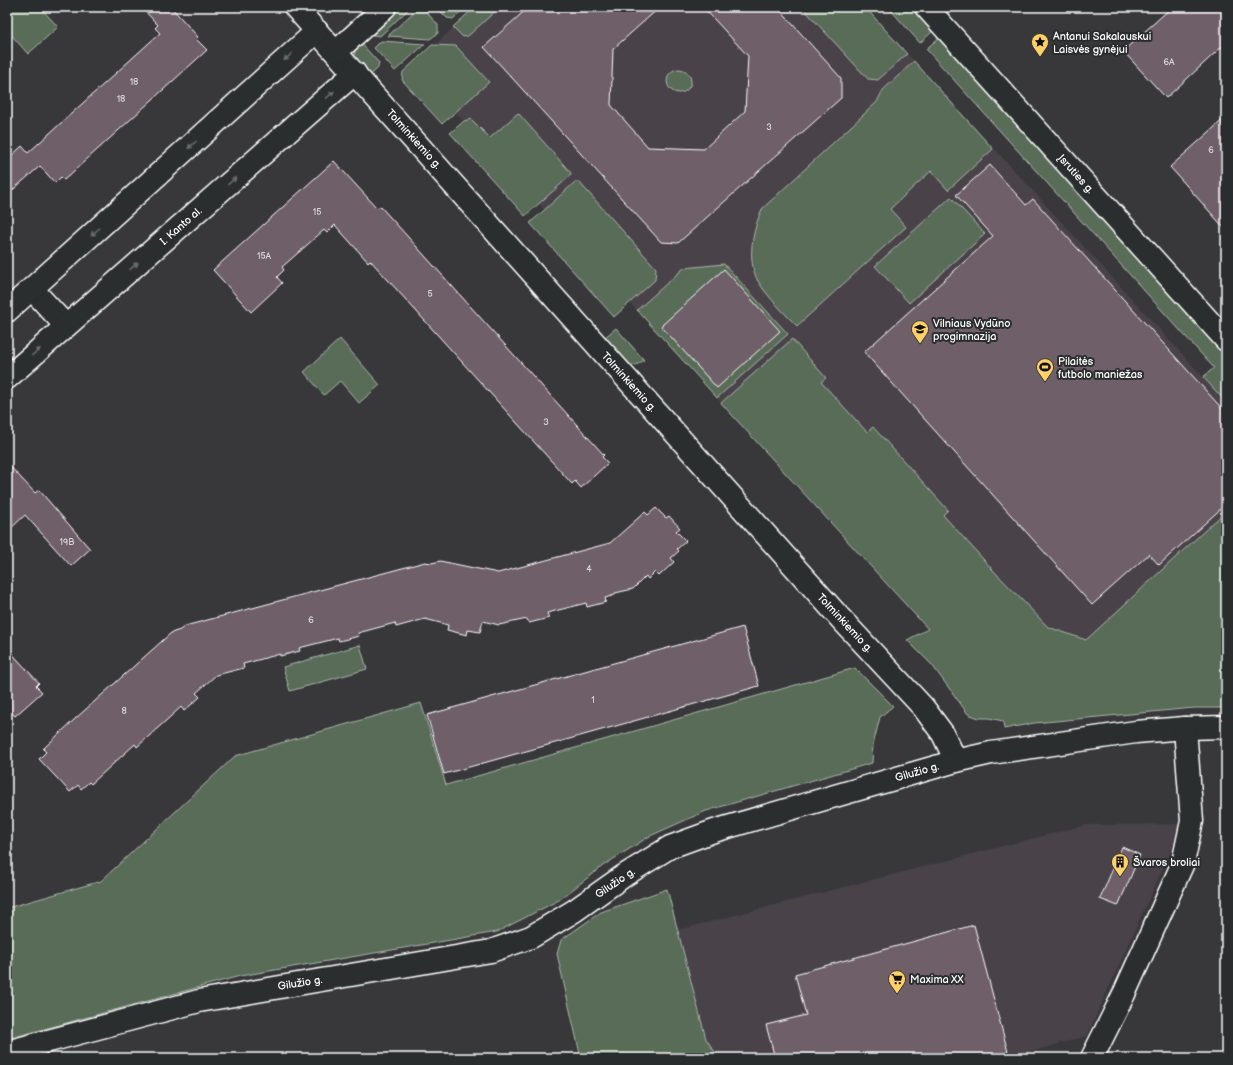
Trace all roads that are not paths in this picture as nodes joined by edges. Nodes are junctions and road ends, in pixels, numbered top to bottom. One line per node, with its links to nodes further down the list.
1 (295, 7): 4 (street, Tolminkiemio g.)
2 (385, 7): 5 (street)
3 (926, 7): 10 (street, Įsruties g.)
4 (317, 32): 5 (street, Tolminkiemio g.); 7 (street, one-way to 7)
5 (336, 52): 6 (street, Tolminkiemio g.)
6 (355, 73): 9 (street, I. Kanto al., one-way to 6); 14 (street, Tolminkiemio g.)
7 (32, 289): 8 (street); 9 (street)
8 (7, 311)
9 (66, 326): 11 (street, I. Kanto al., one-way to 9)
10 (1226, 340)
11 (7, 378)
12 (1226, 727): 13 (street, Gilužio g.)
13 (1185, 728): 14 (street, Gilužio g.); 16 (street)
14 (956, 761): 15 (street, Gilužio g.)
15 (7, 1052)
16 (1092, 1058)

